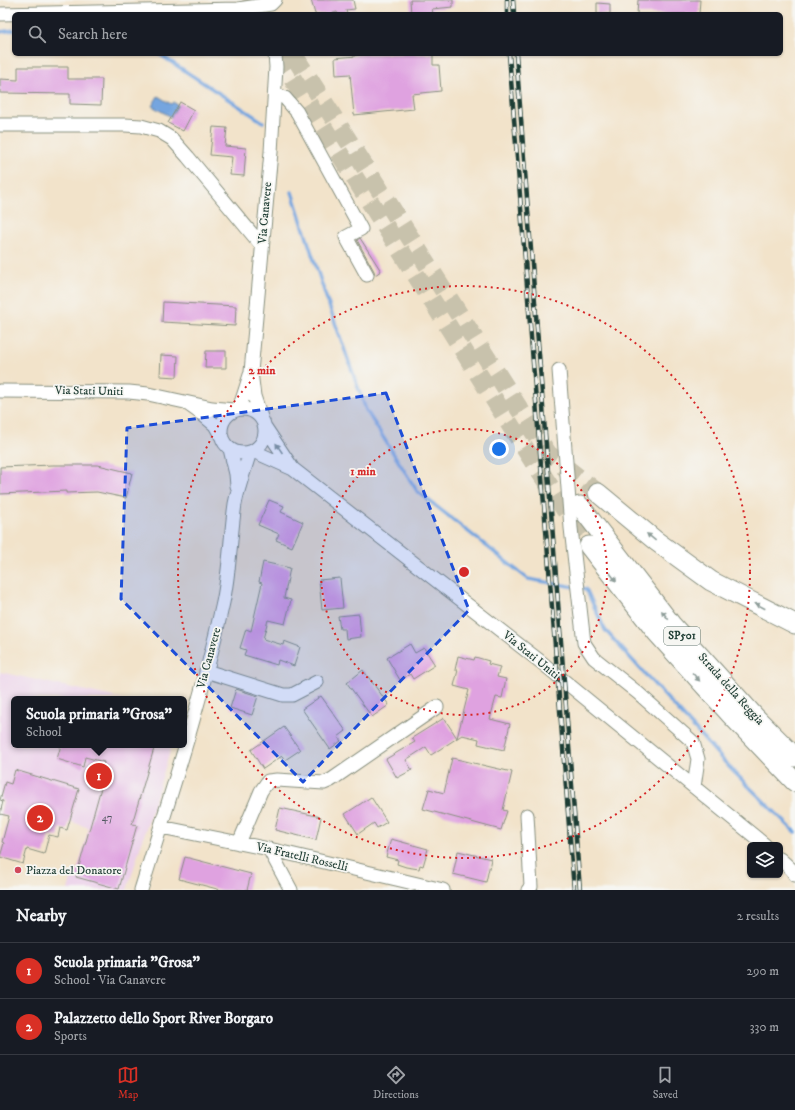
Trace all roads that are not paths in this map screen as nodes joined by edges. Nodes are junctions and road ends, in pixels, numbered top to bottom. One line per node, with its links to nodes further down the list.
1 (272, 6): 2 (street)
2 (95, 12)
3 (0, 14): 4 (street)
4 (12, 14)
5 (275, 56): 6 (street, Via Canavere)
6 (275, 94): 8 (street, Via Canavere); 9 (street)
7 (0, 125): 8 (street)
8 (262, 246): 11 (street, Via Canavere)
9 (367, 274)
10 (559, 370): 32 (street)
11 (251, 372): 14 (street, Via Canavere); 15 (street, Via Canavere)
12 (0, 390): 13 (street, Via Stati Uniti)
13 (178, 400): 14 (street, Via Stati Uniti); 16 (street, Via Stati Uniti)
14 (236, 409): 15 (street); 16 (street)
15 (263, 422): 18 (street); 19 (street, Via Stati Uniti, one-way to 15)
16 (221, 436): 17 (street)
17 (230, 449): 18 (street); 20 (street, Via Canavere)
18 (251, 451): 19 (street, Via Stati Uniti); 20 (street, Via Canavere)
19 (293, 469): 32 (street, Via Stati Uniti)
20 (238, 491): 25 (street, Via Canavere)
21 (598, 493): 24 (highway, one-way to 21)
22 (580, 506): 30 (highway, Strada della Reggia / SP501, one-way to 22)
23 (589, 546): 31 (highway, SP501, one-way to 31)
24 (795, 624)
25 (206, 671): 26 (street); 28 (street, Via Canavere)
26 (317, 682)
27 (437, 707): 36 (street)
28 (187, 741)
29 (185, 748): 34 (street, Via Canavere)
30 (795, 757)
31 (795, 782)
32 (694, 787): 35 (street, Via Stati Uniti)
33 (527, 815): 43 (street)
34 (161, 827): 36 (street, Via Fratelli Rosselli); 40 (street, Via Canavere)
35 (761, 842)
36 (239, 843): 37 (street, Via Fratelli Rosselli)
37 (269, 849): 41 (street); 42 (street, Via Fratelli Rosselli)
38 (783, 862): 39 (street)
39 (795, 875)
40 (141, 890)
41 (291, 890)
42 (444, 890)
43 (528, 890)

